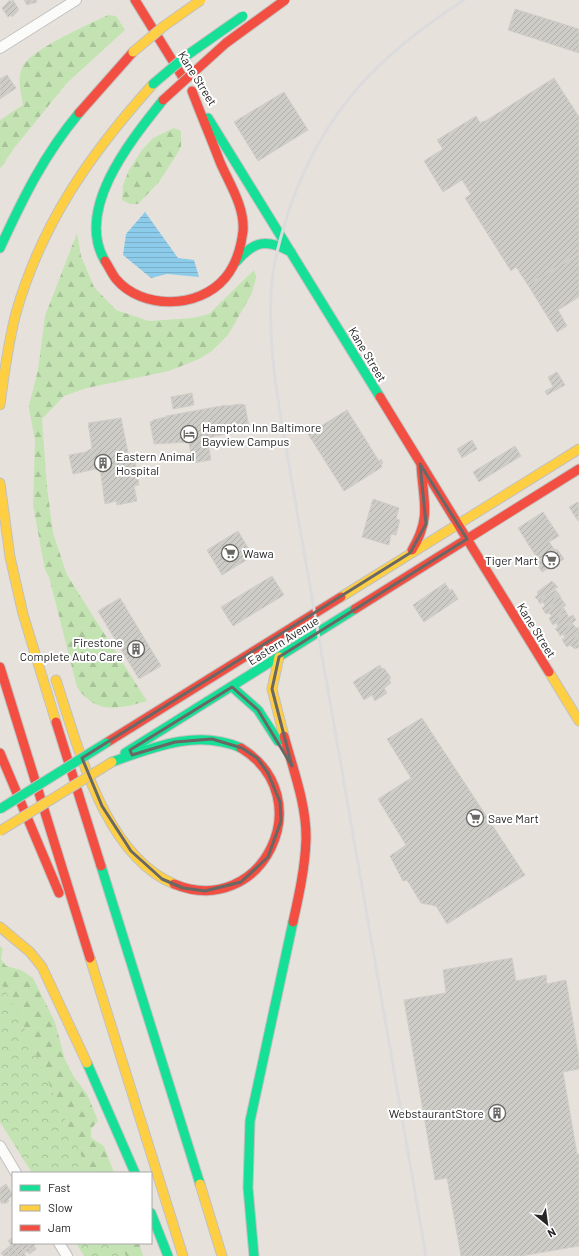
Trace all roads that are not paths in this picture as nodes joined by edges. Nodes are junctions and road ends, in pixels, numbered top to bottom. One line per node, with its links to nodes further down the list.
1 (76, 0): 6 (street)
2 (135, 0): 7 (main road, Kane Street)
3 (201, 0): 8 (main road, bridge)
4 (272, 0): 13 (main road, bridge)
5 (285, 0): 12 (main road, bridge)
6 (0, 48)
7 (192, 91): 11 (main road, Kane Street); 12 (main road)
8 (8, 230): 9 (main road); 10 (main road)
9 (0, 240)
10 (0, 248)
11 (291, 252): 12 (main road); 16 (main road, Kane Street)
12 (236, 262)
13 (0, 405)
14 (579, 449): 15 (main road, Eastern Avenue)
15 (568, 456): 17 (street); 20 (main road, Eastern Avenue)
16 (420, 464): 20 (main road, Kane Street); 22 (main road)
17 (578, 471): 21 (main road, Eastern Avenue)
18 (0, 483): 19 (main road)
19 (3, 511): 23 (main road); 46 (main road)
20 (457, 524): 21 (main road, Kane Street); 22 (main road, Eastern Avenue)
21 (467, 540): 24 (main road, Eastern Avenue); 29 (main road, Kane Street)
22 (410, 554): 26 (main road, Eastern Avenue)
23 (32, 612)
24 (278, 657): 28 (main road, Eastern Avenue); 32 (main road)
25 (0, 667): 36 (main road)
26 (221, 671): 28 (main road); 33 (main road, Eastern Avenue, bridge)
27 (53, 672): 31 (main road)
28 (232, 686): 31 (main road, Eastern Avenue); 32 (main road)
29 (579, 721)
30 (0, 753): 36 (main road)
31 (112, 762): 34 (main road, Eastern Avenue, bridge)
32 (292, 766): 47 (main road)
33 (0, 809)
34 (0, 831)
35 (0, 927): 40 (main road)
36 (102, 997): 45 (main road)
37 (0, 1146): 38 (street)
38 (3, 1157): 39 (street)
39 (15, 1172)
40 (135, 1172)
41 (152, 1216): 44 (main road)
42 (60, 1244): 43 (street)
43 (67, 1256)
44 (168, 1256)
45 (183, 1256)
46 (222, 1256)
47 (254, 1256)

